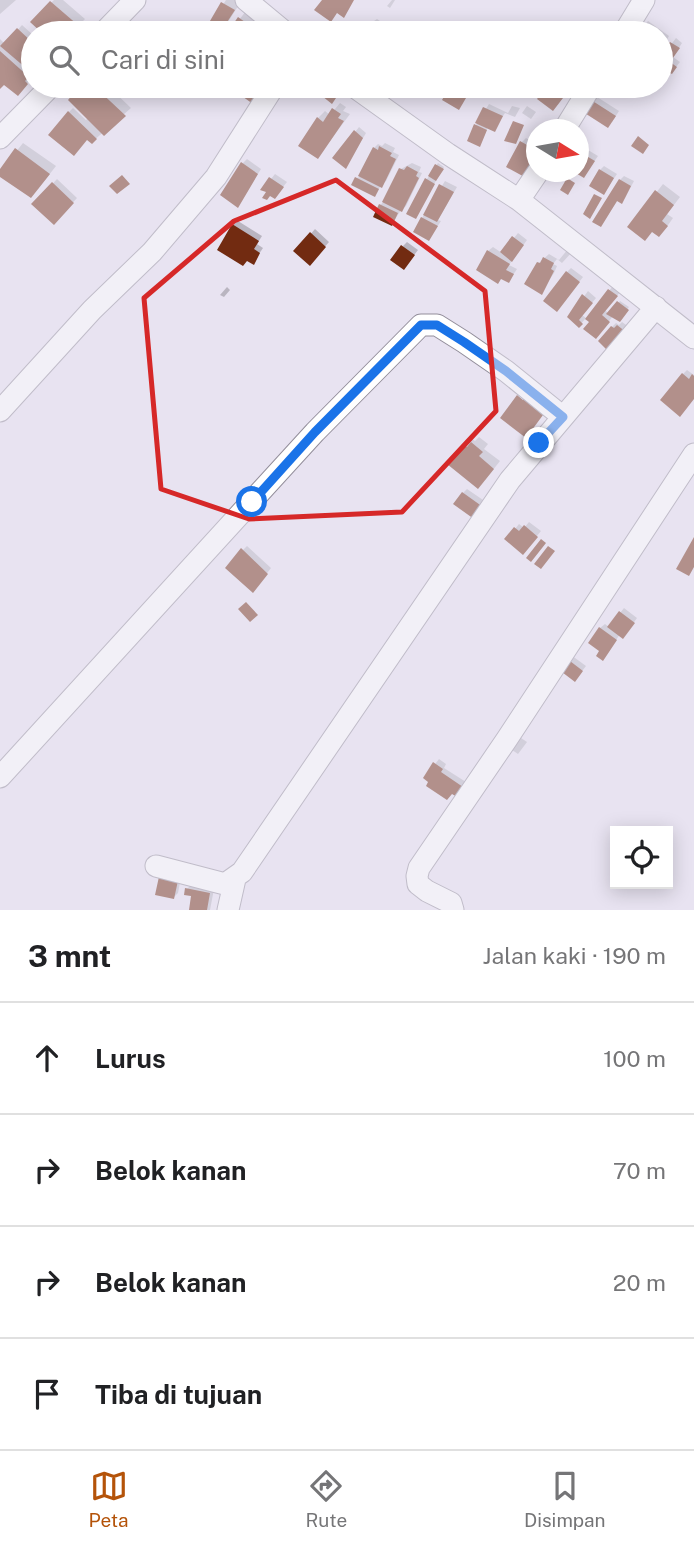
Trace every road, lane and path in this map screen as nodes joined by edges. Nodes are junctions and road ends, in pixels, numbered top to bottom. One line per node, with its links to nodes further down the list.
1 (135, 0): 4 (street)
2 (246, 0): 5 (street)
3 (644, 0): 6 (street)
4 (115, 21)
5 (271, 21)
6 (631, 21)
7 (39, 98): 12 (street)
8 (266, 98): 17 (street)
9 (370, 98): 14 (street)
10 (584, 98): 11 (street)
11 (571, 119)
12 (0, 138)
13 (531, 182): 14 (street)
14 (519, 200): 15 (street)
15 (656, 307): 16 (street); 18 (street)
16 (694, 338)
17 (0, 411)
18 (563, 417): 20 (street); 22 (street)
19 (694, 454): 24 (street)
20 (0, 777)
21 (156, 866): 22 (street)
22 (235, 879): 23 (street)
23 (228, 910)
24 (453, 910)

